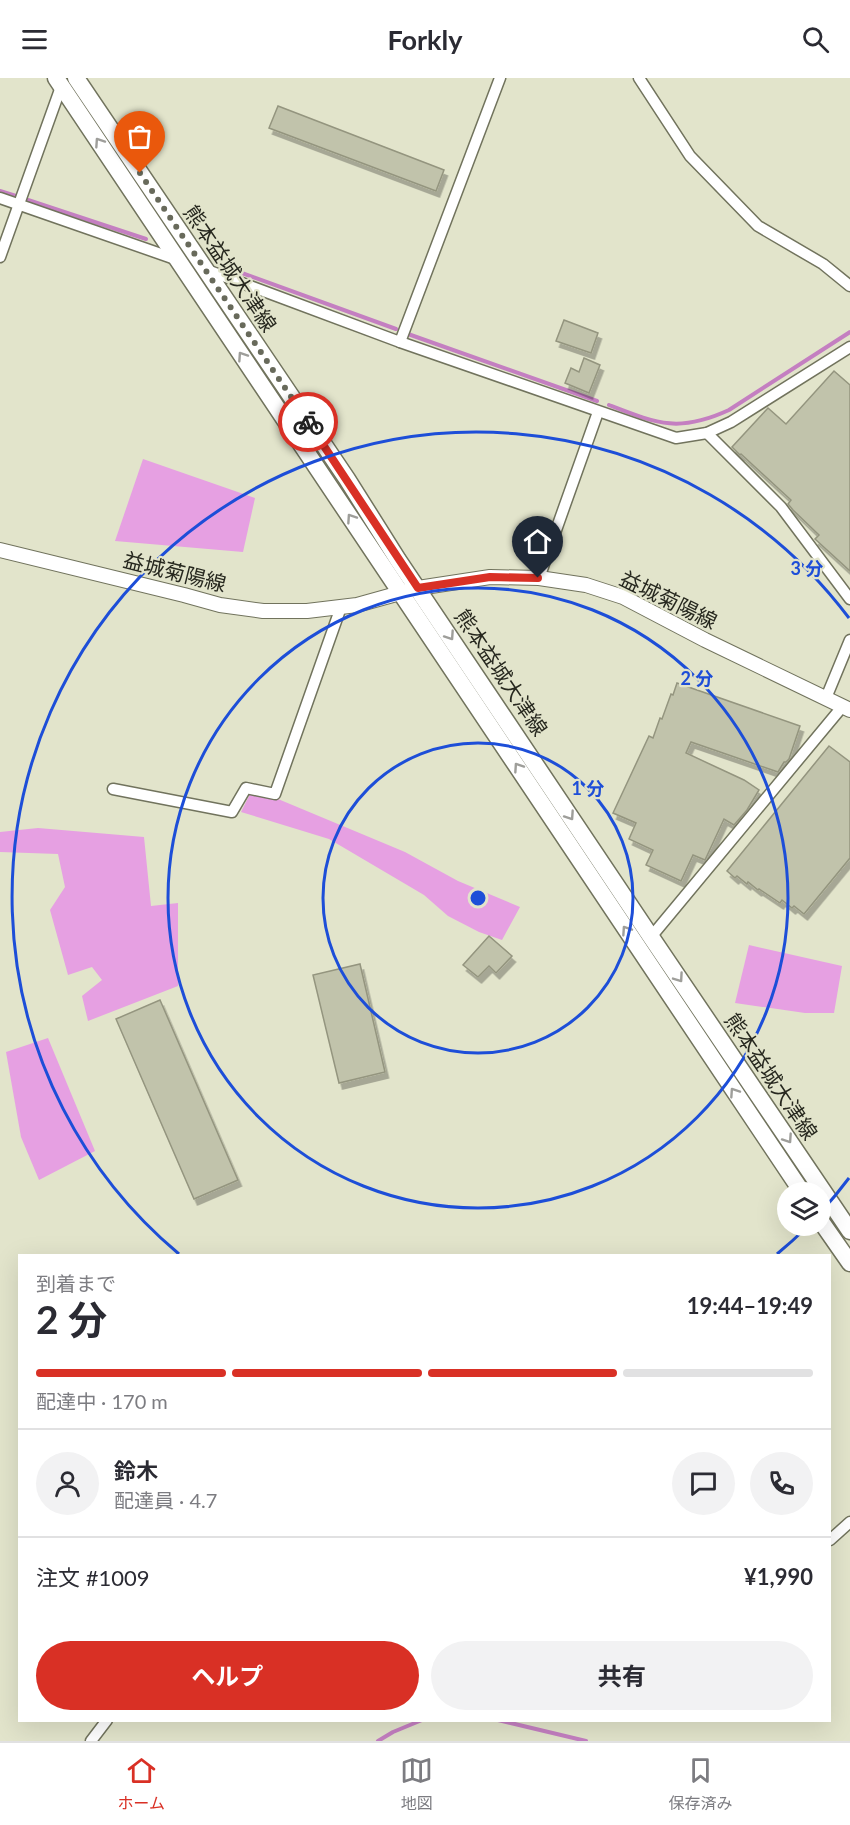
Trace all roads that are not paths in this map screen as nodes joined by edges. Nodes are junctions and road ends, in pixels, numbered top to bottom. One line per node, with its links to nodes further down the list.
1 (500, 78): 10 (street)
2 (639, 78): 9 (street)
3 (64, 80): 5 (street); 7 (main road, 熊本益城大津線, one-way to 3); 8 (main road, 熊本益城大津線)
4 (0, 198): 5 (street)
5 (18, 204): 6 (street); 7 (street)
6 (0, 257)
7 (178, 260): 8 (street); 17 (main road, 熊本益城大津線, one-way to 7)
8 (204, 269): 10 (street); 16 (main road, 熊本益城大津線)
9 (850, 286)
10 (400, 342): 12 (street)
11 (850, 348): 13 (street)
12 (598, 412): 13 (street); 15 (street)
13 (706, 433): 18 (street)
14 (0, 550): 19 (main road, 益城菊陽線)
15 (538, 578): 16 (main road, 益城菊陽線); 21 (main road, 益城菊陽線)
16 (418, 588): 17 (main road, 益城菊陽線); 24 (main road, 熊本益城大津線, one-way to 24)
17 (400, 592): 19 (main road, 益城菊陽線); 25 (main road, 熊本益城大津線, one-way to 17)
18 (850, 599)
19 (341, 607): 23 (street)
20 (850, 640): 21 (street)
21 (826, 698): 22 (main road, 益城菊陽線)
22 (846, 708): 24 (street)
23 (113, 789)
24 (651, 937): 26 (main road, 熊本益城大津線, one-way to 26)
25 (795, 1182)
26 (850, 1232)
27 (831, 1236): 28 (main road)
28 (850, 1263)
29 (850, 1522): 30 (street)
30 (831, 1539)
31 (105, 1722): 32 (street)
32 (91, 1741)

